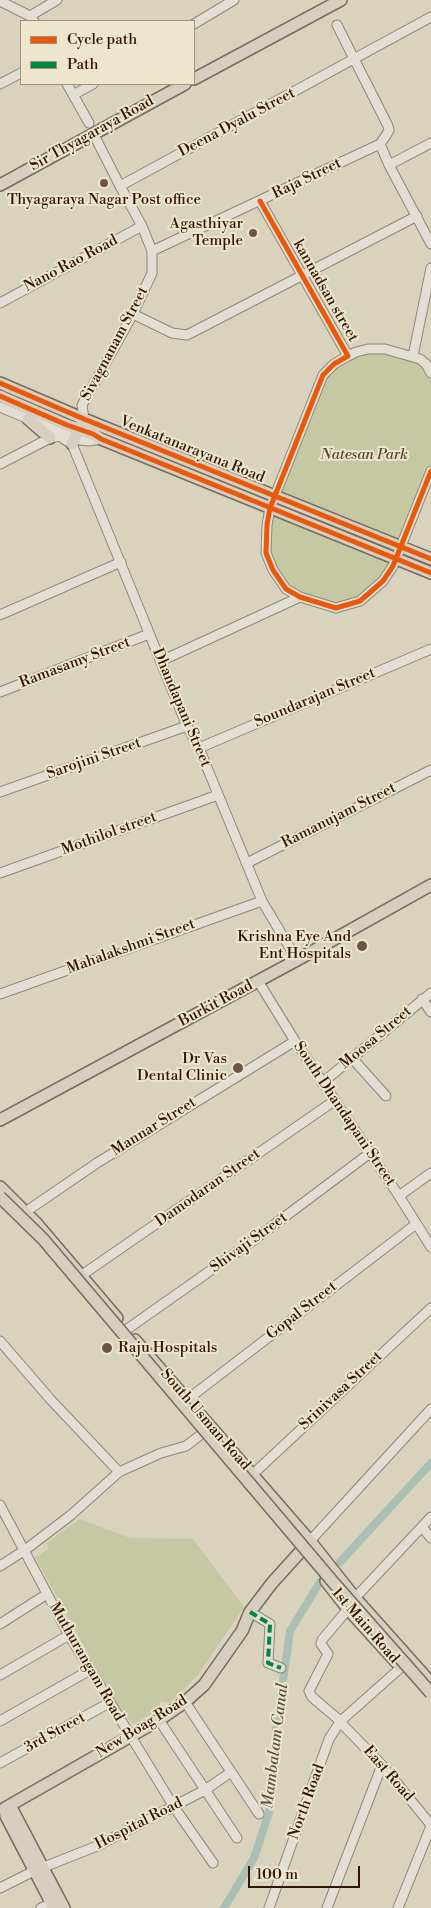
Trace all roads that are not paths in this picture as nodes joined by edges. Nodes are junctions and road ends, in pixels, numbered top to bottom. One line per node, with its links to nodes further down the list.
1 (57, 0): 7 (street)
2 (234, 0): 8 (street)
3 (341, 0): 5 (main road)
4 (0, 1): 7 (street)
5 (326, 3): 12 (main road)
6 (431, 17): 10 (street, Deena Dyalu Street)
7 (32, 18)
8 (195, 23)
9 (337, 25): 10 (street)
10 (354, 60): 20 (street); 23 (street, Deena Dyalu Street)
11 (20, 73): 13 (street)
12 (195, 78)
13 (0, 84)
14 (68, 85): 17 (street, Sivagnanam Street)
15 (91, 85): 17 (street)
16 (183, 85): 18 (main road, Sir Thyagaraya Road)
17 (73, 96): 18 (street, Sivagnanam Street)
18 (91, 128): 22 (main road, Sir Thyagaraya Road); 23 (street, Sivagnanam Street)
19 (431, 143): 21 (street)
20 (380, 144): 21 (street); 24 (street, Raja Street)
21 (389, 165): 25 (street)
22 (0, 185)
23 (120, 186): 26 (street, Sivagnanam Street)
24 (260, 201): 28 (street, Raja Street); 30 (street, kannadsan street)
25 (417, 216): 27 (street); 30 (street)
26 (142, 226): 28 (street, Sivagnanam Street); 31 (street, Nano Rao Road)
27 (431, 244)
28 (152, 251): 32 (street, Sivagnanam Street)
29 (431, 268): 34 (street)
30 (301, 276): 32 (street); 33 (street, kannadsan street)
31 (0, 303)
32 (133, 314): 41 (street, Sivagnanam Street)
33 (348, 356): 34 (street); 45 (street, kannadsan street)
34 (413, 356): 35 (street)
35 (429, 363): 36 (street)
36 (431, 373)
37 (0, 383): 41 (main road, Venkatanarayana Road)
38 (0, 396): 41 (main road, Venkatanarayana Road)
39 (0, 406): 40 (street)
40 (28, 419): 41 (street); 42 (main road)
41 (78, 437): 42 (street); 45 (main road, Venkatanarayana Road); 46 (main road, Venkatanarayana Road); 50 (street, Dhandapani Street)
42 (50, 438): 43 (street)
43 (0, 464)
44 (431, 471): 47 (street)
45 (275, 497): 46 (street, kannadsan street); 47 (main road, Venkatanarayana Road)
46 (270, 508): 48 (main road, Venkatanarayana Road); 52 (street, kannadsan street)
47 (400, 546): 48 (street); 49 (main road, Venkatanarayana Road)
48 (396, 558): 51 (main road, Venkatanarayana Road); 52 (street)
49 (431, 559)
50 (121, 562): 53 (street); 54 (street, Dhandapani Street)
51 (431, 573)
52 (300, 597): 56 (street)
53 (0, 615)
54 (149, 634): 56 (street, Dhandapani Street); 57 (street, Ramasamy Street)
55 (431, 649): 59 (street, Soundarajan Street)
56 (161, 661): 58 (street, Dhandapani Street)
57 (0, 692)
58 (187, 726): 59 (street, Dhandapani Street); 61 (street, Sarojini Street)
59 (199, 748): 62 (street, Dhandapani Street)
60 (431, 770): 63 (street, Ramanujam Street)
61 (0, 792)
62 (218, 795): 63 (street, Dhandapani Street); 64 (street, Mothilol street)
63 (247, 863): 66 (street, Dhandapani Street)
64 (0, 873)
65 (431, 885): 67 (main road, Burkit Road)
66 (262, 901): 67 (street, Dhandapani Street); 70 (street, Mahalakshmi Street)
67 (297, 960): 68 (main road, Burkit Road)
68 (258, 981): 73 (street, South Dhandapani Street); 78 (main road, Burkit Road)
69 (431, 993): 71 (street, Moosa Street)
70 (0, 994)
71 (422, 999): 72 (street); 74 (street, Moosa Street)
72 (431, 1012)
73 (294, 1041): 75 (street, South Dhandapani Street); 85 (street, Mannar Street)
74 (352, 1058): 75 (street, Moosa Street); 76 (street)
75 (322, 1083): 77 (street, South Dhandapani Street)
76 (386, 1096)
77 (334, 1101): 79 (street, South Dhandapani Street); 88 (street, Damodaran Street)
78 (0, 1120)
79 (370, 1153): 82 (street, South Dhandapani Street); 90 (street, Shivaji Street)
80 (431, 1173): 82 (street)
81 (0, 1186): 85 (main road, South Usman Road)
82 (399, 1196): 86 (street, South Dhandapani Street)
83 (0, 1197): 116 (main road, bridge)
84 (0, 1203): 85 (main road, South Usman Road)
85 (21, 1215): 88 (main road, South Usman Road); 94 (main road, South Usman Road)
86 (416, 1224): 87 (street, South Dhandapani Street); 92 (street, Gopal Street)
87 (431, 1247)
88 (82, 1275): 90 (main road, South Usman Road)
89 (431, 1308): 96 (street, Srinivasa Street)
90 (126, 1330): 92 (main road, South Usman Road)
91 (0, 1341): 95 (street)
92 (188, 1399): 96 (main road, South Usman Road)
93 (431, 1409): 101 (street)
94 (203, 1434): 95 (street); 103 (main road, South Usman Road)
95 (119, 1472): 102 (street)
96 (252, 1475): 101 (main road, South Usman Road)
97 (0, 1505): 102 (street, Muthurangam Road)
98 (431, 1517): 99 (street)
99 (422, 1528): 100 (street); 106 (street)
100 (431, 1538)
101 (310, 1541): 103 (main road, New Boag Road); 106 (main road, South Usman Road)
102 (25, 1550): 104 (street); 105 (street, Muthurangam Road)
103 (300, 1550): 107 (main road, 1st Main Road); 108 (main road, New Boag Road)
104 (0, 1566)
105 (47, 1594): 109 (street); 110 (street, Muthurangam Road)
106 (355, 1598): 111 (main road, South Usman Road)
107 (348, 1609): 111 (main road, 1st Main Road); 122 (street, East Road)
108 (250, 1612): 112 (street); 118 (main road, New Boag Road)
109 (0, 1624)
110 (69, 1635): 113 (street, Muthurangam Road); 114 (street)
111 (405, 1663): 115 (main road); 117 (main road, 1st Main Road); 122 (street, North Road)
112 (281, 1668)
113 (90, 1670): 119 (street, Muthurangam Road); 121 (street)
114 (0, 1676)
115 (431, 1683)
116 (431, 1693)
117 (431, 1700)
118 (185, 1702): 120 (main road, New Boag Road); 126 (street)
119 (109, 1703): 123 (street, Muthurangam Road); 124 (street, 3rd Street)
120 (159, 1720): 123 (main road, New Boag Road); 127 (street)
121 (0, 1721)
122 (340, 1722): 125 (street, East Road); 138 (street, North Road)
123 (130, 1737): 128 (street, Muthurangam Road); 129 (main road, New Boag Road)
124 (0, 1763)
125 (382, 1765): 131 (street, East Road); 139 (street)
126 (231, 1772): 127 (street, Hospital Road); 130 (street)
127 (205, 1790): 128 (street, Hospital Road); 132 (street)
128 (174, 1807): 133 (street, Muthurangam Road); 134 (street, Hospital Road)
129 (3, 1809): 134 (main road)
130 (259, 1814)
131 (431, 1825): 137 (street)
132 (237, 1838)
133 (213, 1864)
134 (38, 1869): 135 (street, Hospital Road); 136 (main road)
135 (0, 1888)
136 (54, 1905)
137 (402, 1906)
138 (269, 1908)
139 (327, 1908)

